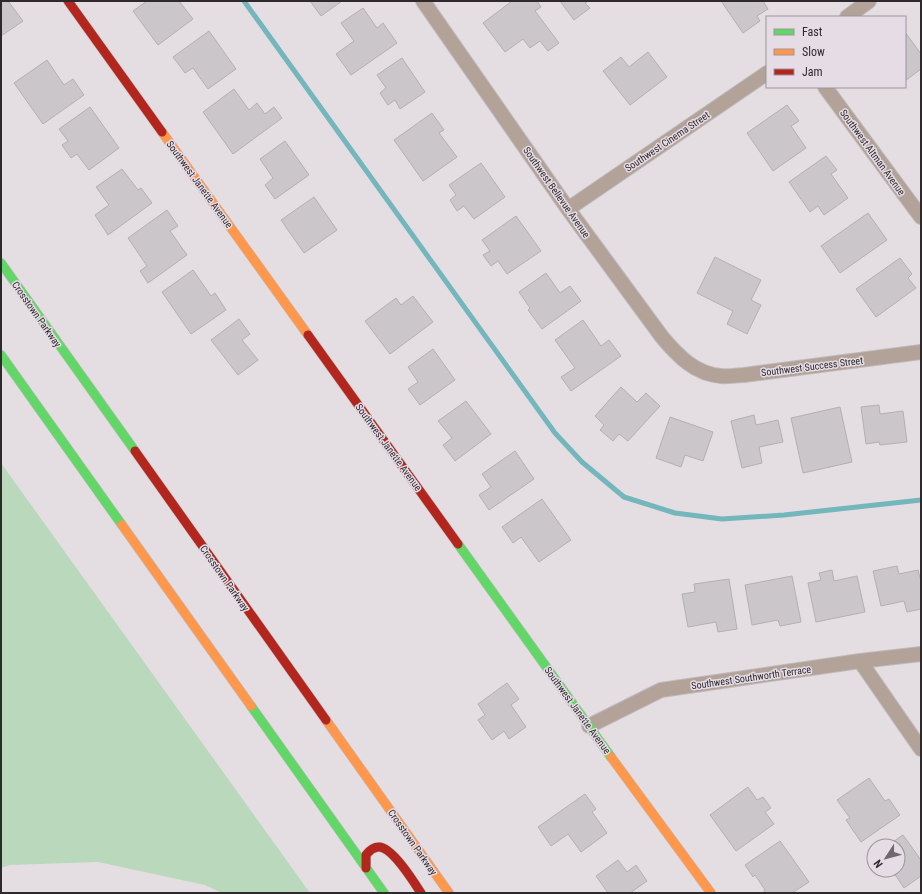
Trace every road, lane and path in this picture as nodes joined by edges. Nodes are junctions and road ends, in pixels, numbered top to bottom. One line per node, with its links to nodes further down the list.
1 (68, 1): 15 (main road, Southwest Janette Avenue)
2 (869, 1): 4 (street)
3 (427, 2): 7 (street, Southwest Bellevue Avenue)
4 (848, 16)
5 (766, 74): 7 (street, Southwest Cinema Street)
6 (827, 88): 8 (street, Southwest Altman Avenue)
7 (568, 208): 12 (street, Southwest Bellevue Avenue)
8 (921, 217)
9 (1, 263): 20 (main road, Crosstown Parkway)
10 (921, 352): 12 (street, Southwest Success Street)
11 (1, 355): 17 (main road)
12 (703, 371)
13 (921, 654): 14 (street, Southwest Southworth Terrace)
14 (860, 661): 15 (street, Southwest Southworth Terrace); 16 (street)
15 (589, 726): 21 (main road, Southwest Janette Avenue)
16 (921, 749)
17 (366, 868): 18 (main road); 19 (main road)
18 (384, 893)
19 (421, 893)
20 (449, 893)
21 (711, 893)

